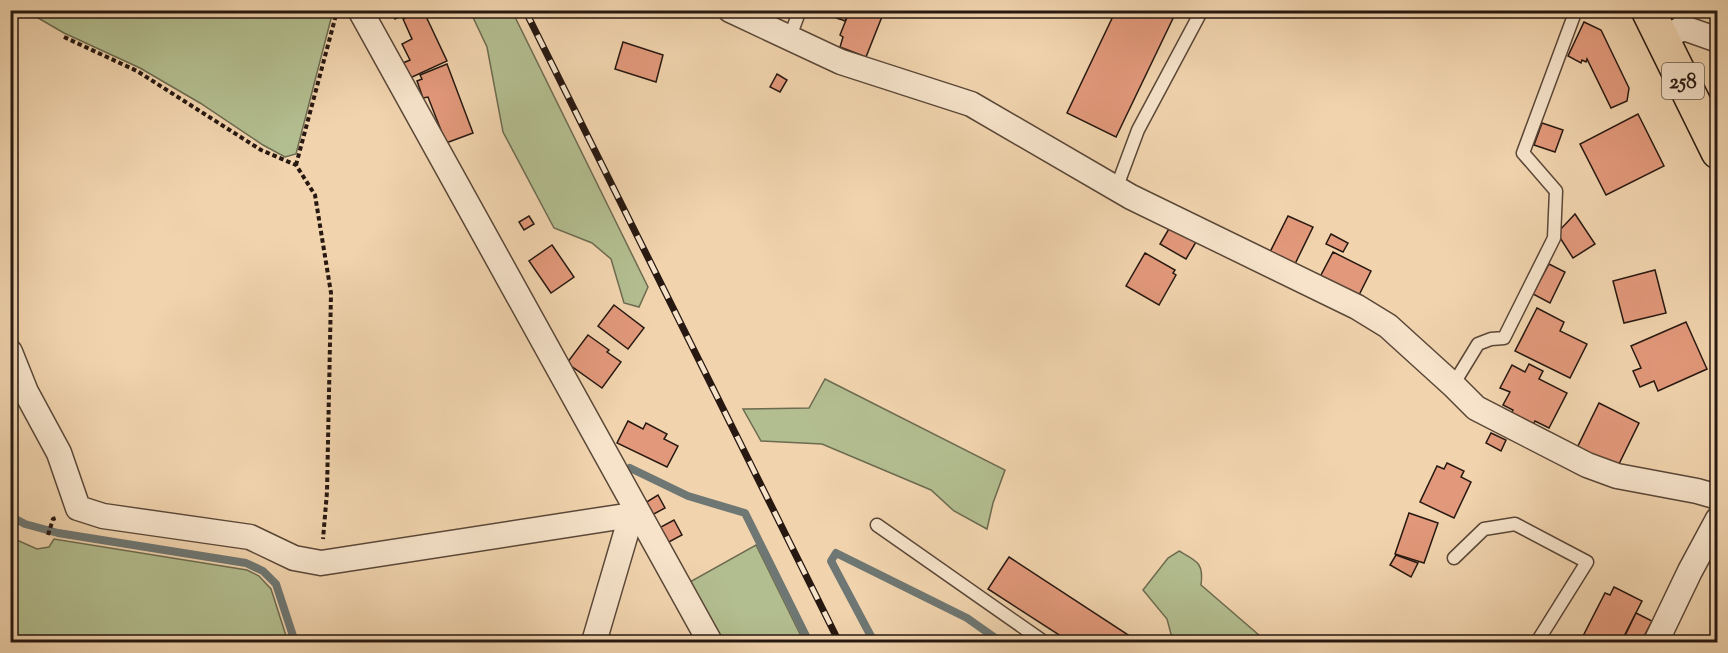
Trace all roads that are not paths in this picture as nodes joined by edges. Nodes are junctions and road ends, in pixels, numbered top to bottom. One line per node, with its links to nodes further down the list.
1 (360, 10): 14 (street)
2 (730, 10): 7 (street)
3 (800, 10): 7 (lane)
4 (1202, 10): 10 (lane)
5 (1576, 10): 12 (lane)
6 (1668, 22): 8 (street); 9 (highway, 258)
7 (789, 39): 10 (street)
8 (1718, 40)
9 (1718, 152)
10 (1116, 189): 12 (street)
11 (10, 352): 14 (street)
12 (1453, 385): 13 (street)
13 (1718, 497)
14 (633, 510): 18 (street); 19 (street)
15 (1718, 519): 22 (street)
16 (877, 525): 20 (lane)
17 (1454, 558): 21 (lane)
18 (594, 642)
19 (710, 642)
20 (1044, 642)
21 (1538, 642)
22 (1656, 642)

